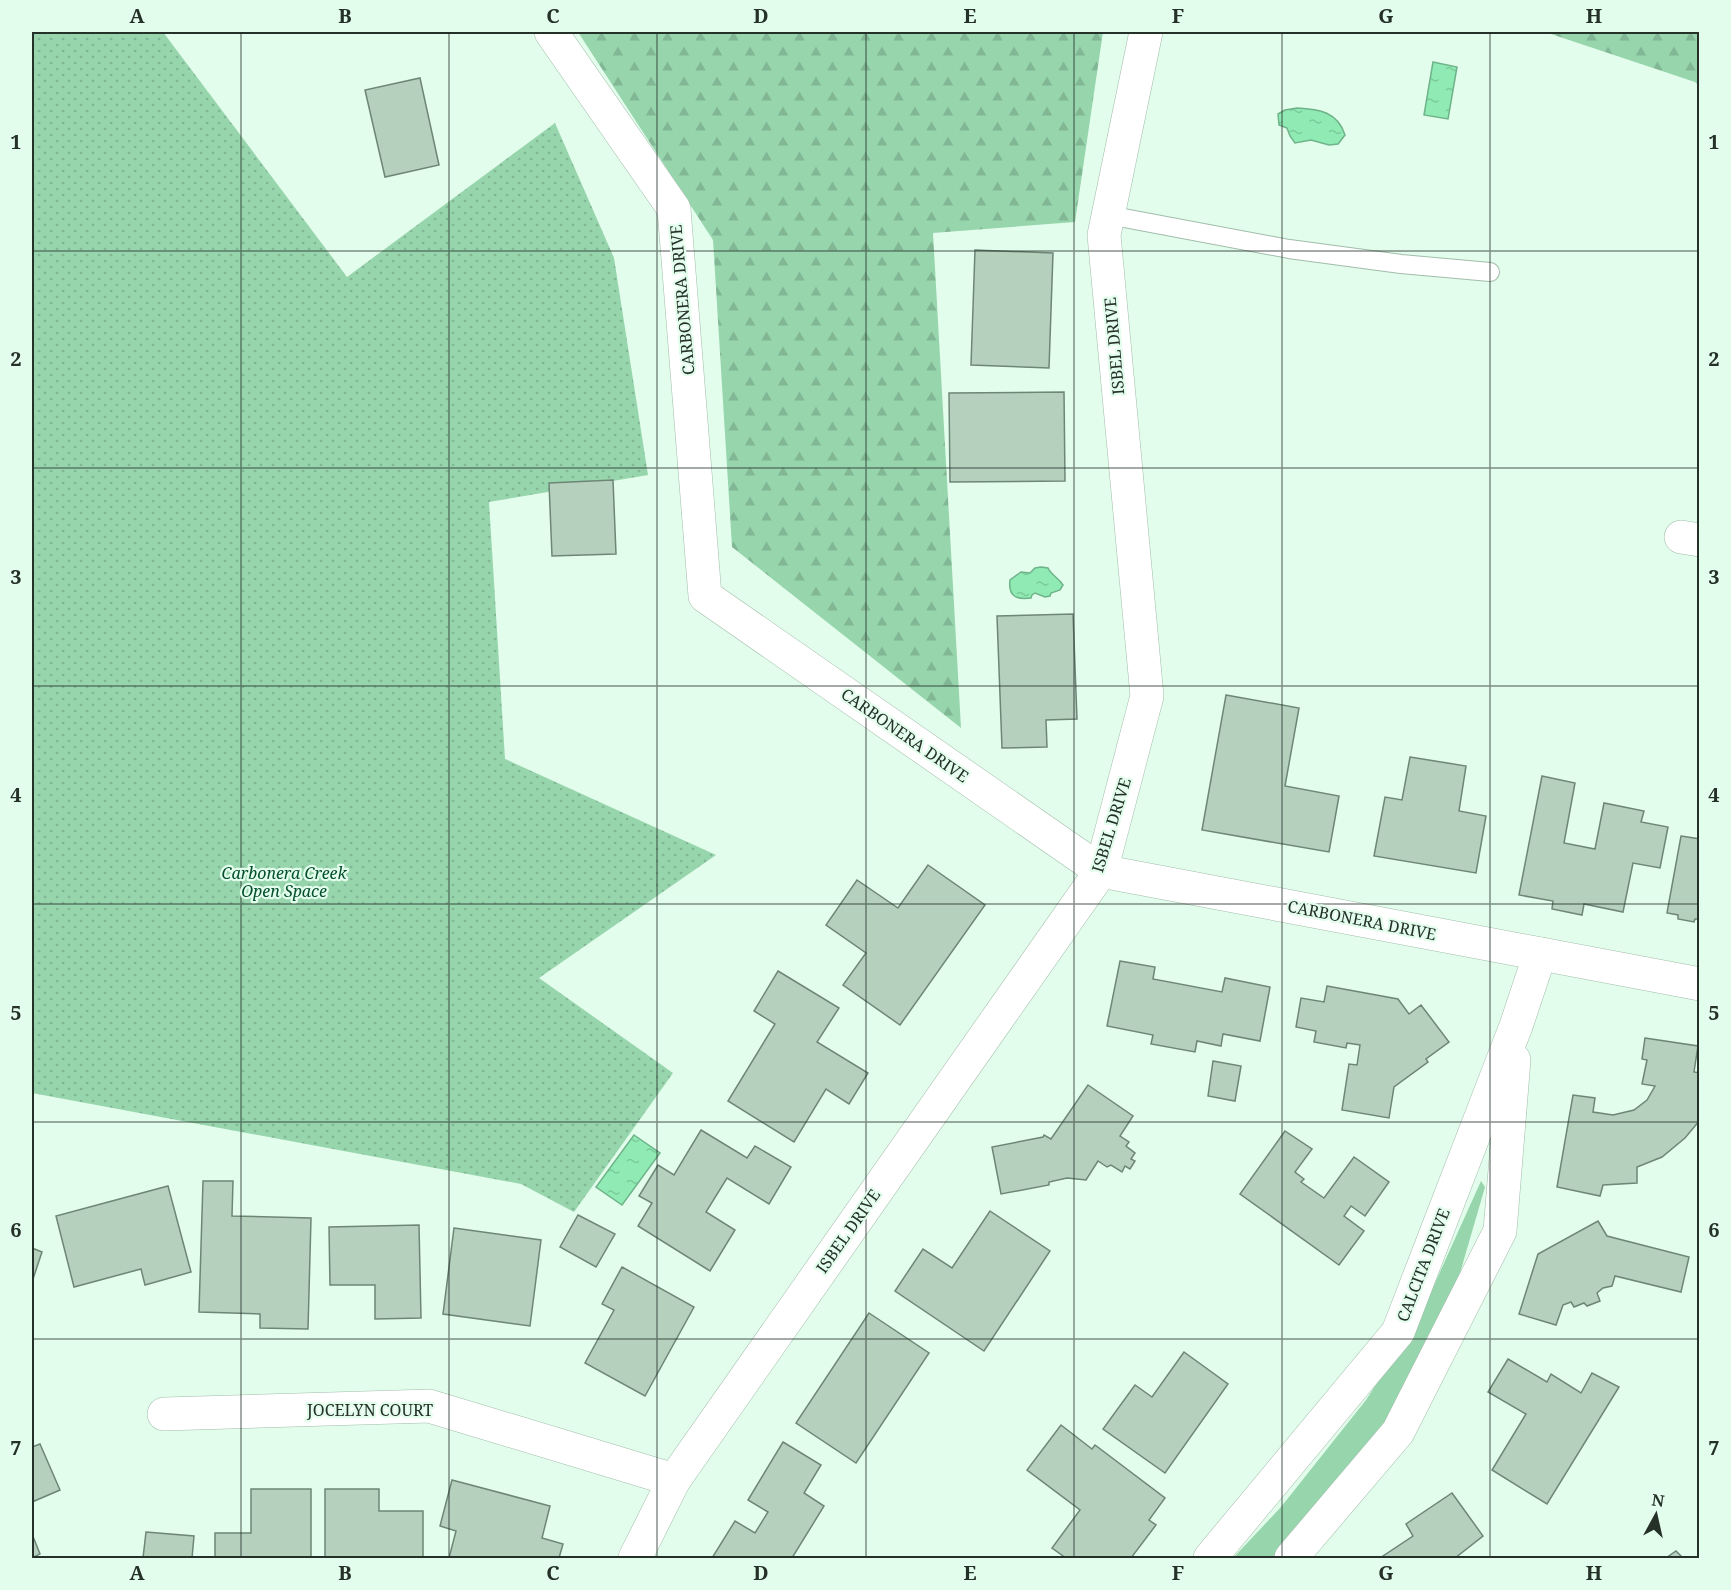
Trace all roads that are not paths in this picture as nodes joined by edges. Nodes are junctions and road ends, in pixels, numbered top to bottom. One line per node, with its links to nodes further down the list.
1 (551, 32): 5 (street, CARBONERA DRIVE)
2 (1146, 32): 3 (street, ISBEL DRIVE)
3 (1108, 215): 4 (lane); 5 (street, ISBEL DRIVE)
4 (1490, 272)
5 (1101, 871): 6 (street, CARBONERA DRIVE); 10 (street, ISBEL DRIVE)
6 (1540, 954): 7 (street, CARBONERA DRIVE); 8 (street, CALCITA DRIVE)
7 (1700, 984)
8 (1516, 1026): 12 (street, CALCITA DRIVE); 13 (street, CALCITA DRIVE)
9 (164, 1414): 10 (street, JOCELYN COURT)
10 (674, 1480): 11 (street, ISBEL DRIVE)
11 (635, 1558)
12 (1210, 1558)
13 (1291, 1558)

